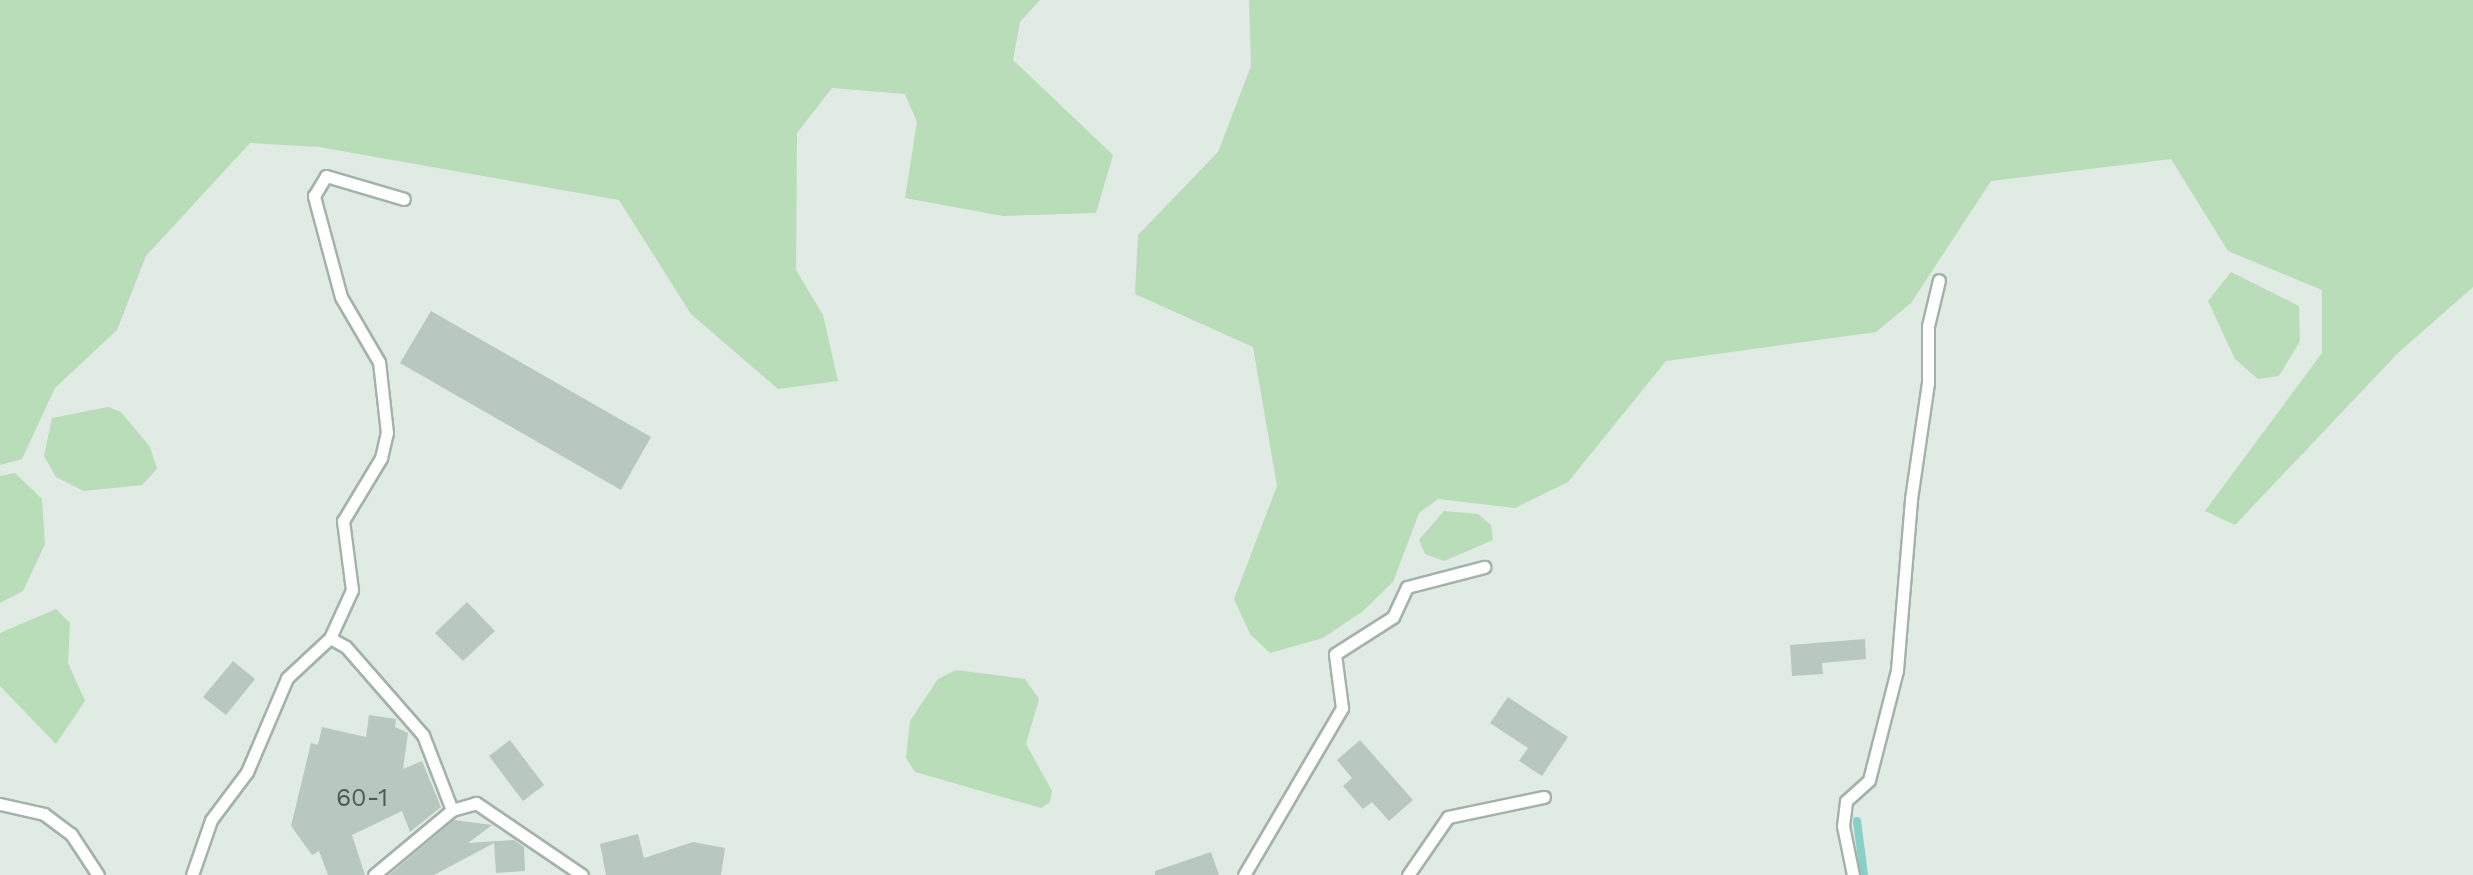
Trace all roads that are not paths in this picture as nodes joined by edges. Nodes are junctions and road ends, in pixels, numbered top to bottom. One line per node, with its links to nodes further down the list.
1 (404, 199): 4 (lane)
2 (1939, 280): 14 (lane)
3 (1484, 566): 12 (lane)
4 (330, 638): 7 (lane); 9 (lane)
5 (1544, 797): 13 (lane)
6 (0, 804): 8 (lane)
7 (452, 810): 10 (lane); 11 (lane)
8 (98, 875)
9 (192, 875)
10 (374, 875)
11 (582, 875)
12 (1244, 875)
13 (1408, 875)
14 (1853, 875)

